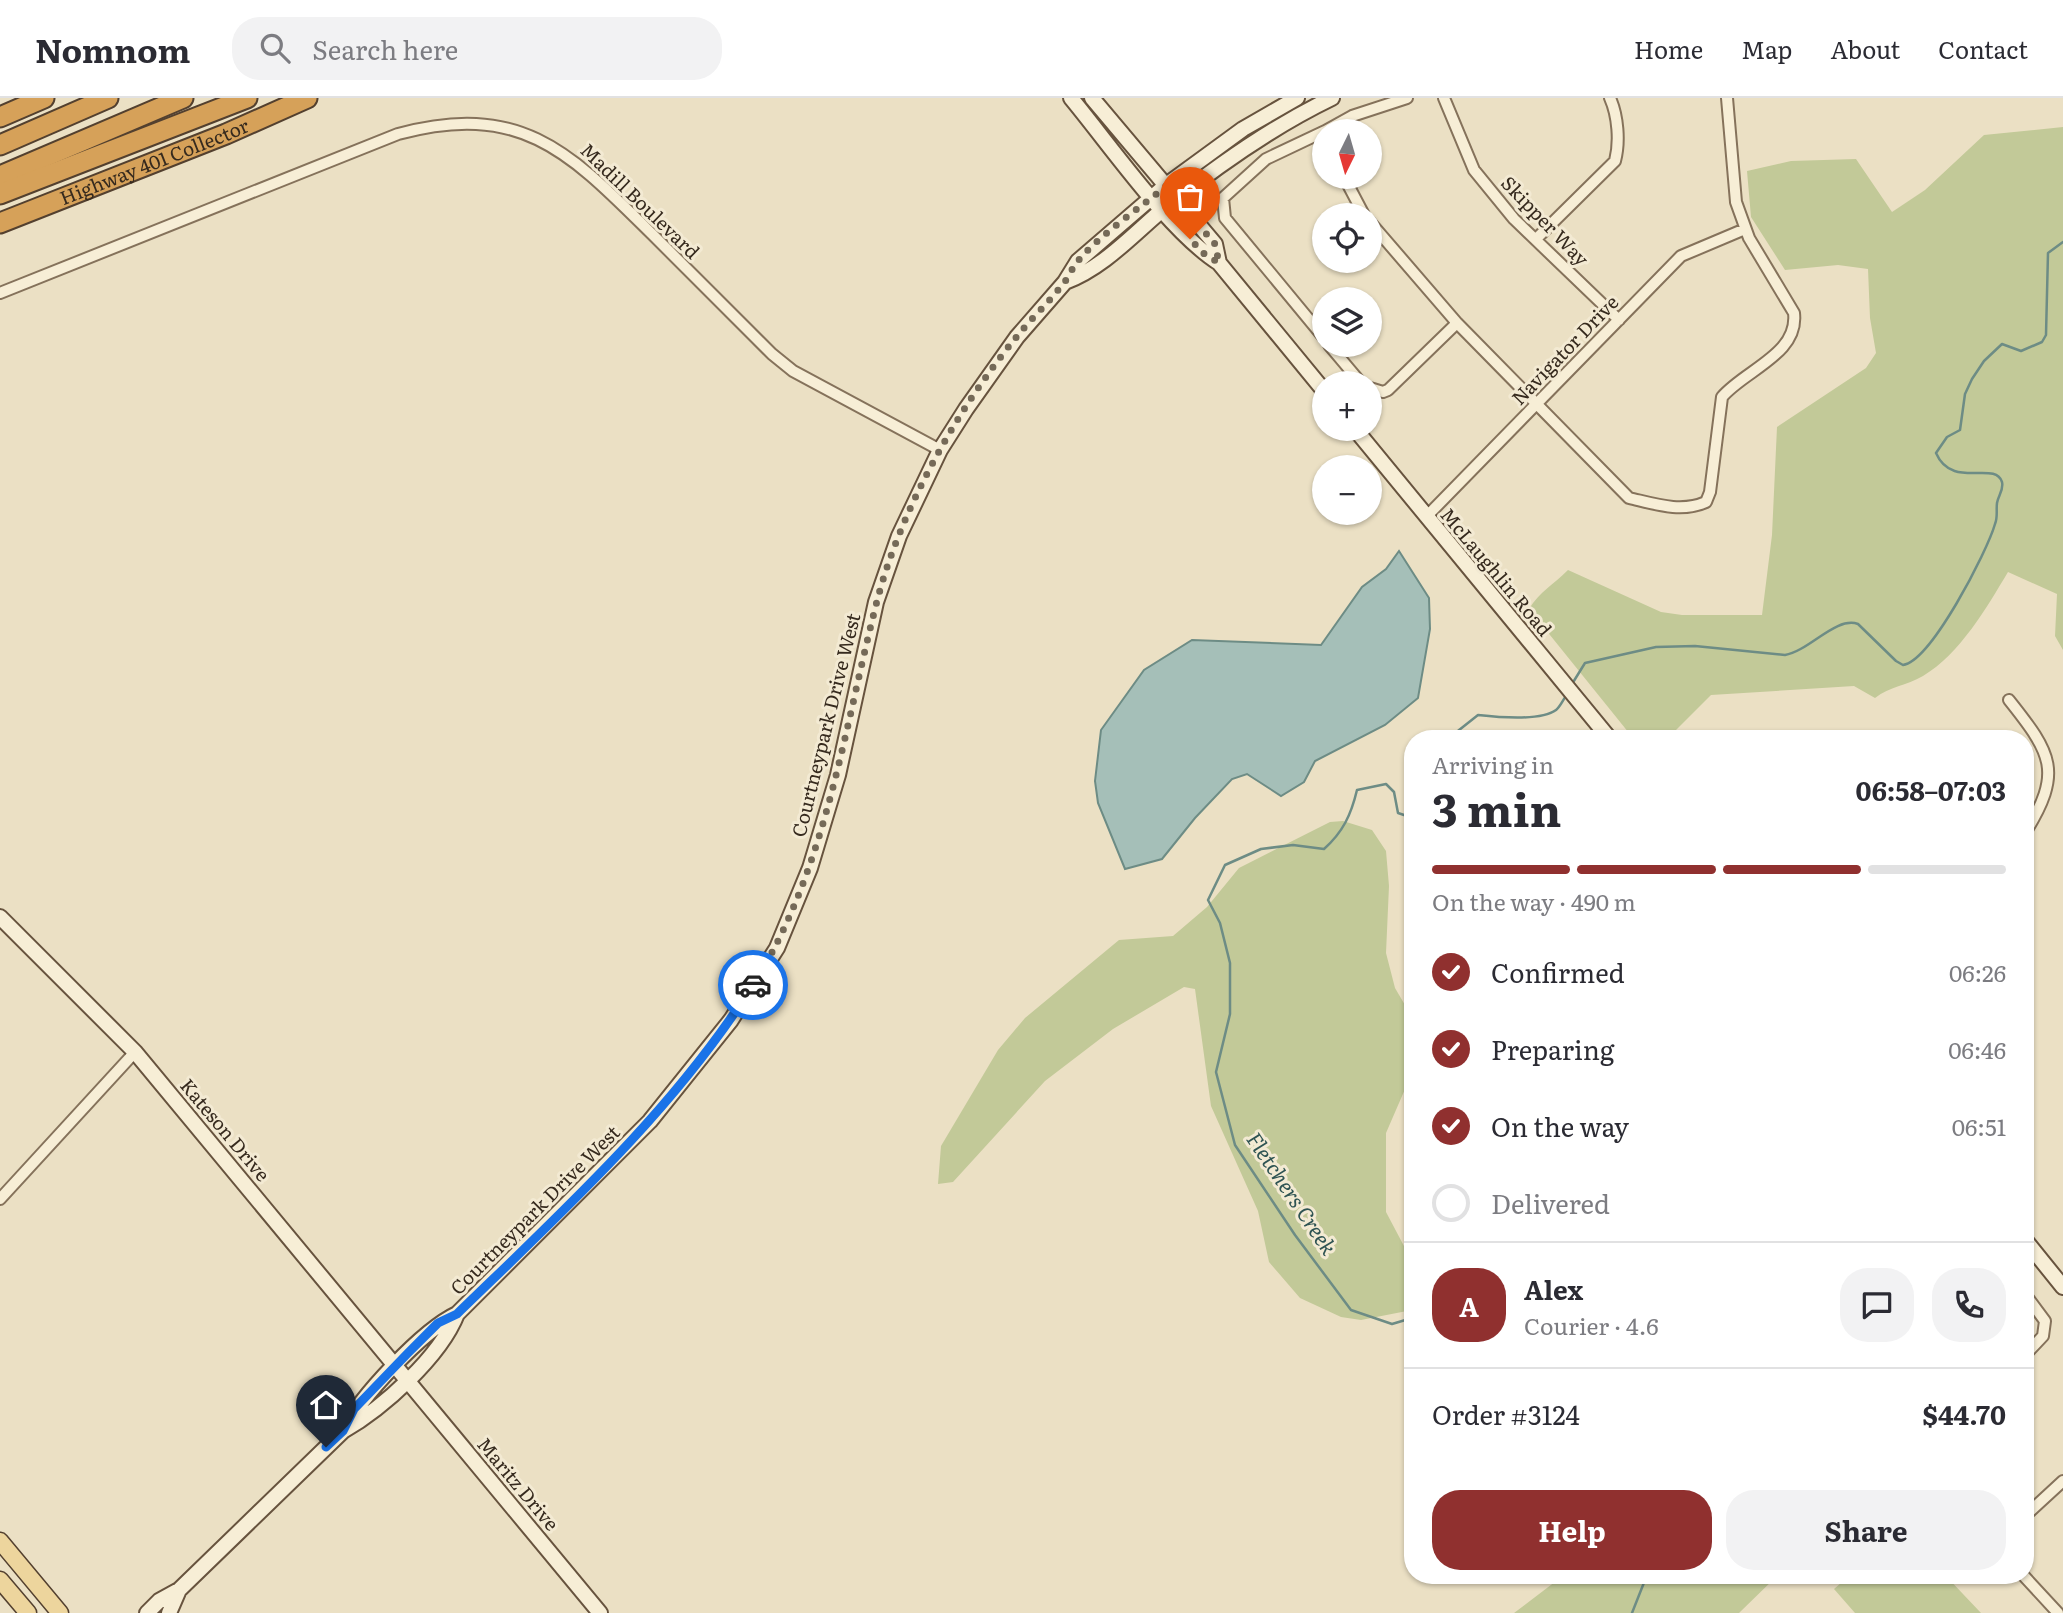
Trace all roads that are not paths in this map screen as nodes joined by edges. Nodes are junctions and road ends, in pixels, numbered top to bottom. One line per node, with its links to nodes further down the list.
1 (44, 98): 14 (highway)
2 (108, 98): 17 (highway)
3 (183, 98): 18 (highway)
4 (247, 98): 20 (highway)
5 (307, 98): 24 (highway, Highway 401 Collector)
6 (1071, 98): 21 (main road)
7 (1092, 98): 19 (main road)
8 (1297, 98): 19 (main road, Courtneypark Drive West)
9 (1332, 98): 22 (main road, Courtneypark Drive West)
10 (1408, 98): 15 (street)
11 (1444, 98): 27 (street, Skipper Way)
12 (1610, 98): 27 (street)
13 (1727, 98): 25 (street)
14 (0, 117)
15 (1349, 119)
16 (1312, 139): 32 (street)
17 (0, 145)
18 (0, 176)
19 (1166, 186): 21 (main road, Courtneypark Drive West); 22 (main road)
20 (0, 194)
21 (1153, 197): 23 (main road); 29 (main road, Courtneypark Drive West)
22 (1176, 199): 23 (main road, Courtneypark Drive West); 28 (main road)
23 (1163, 210): 28 (main road); 29 (main road, Courtneypark Drive West)
24 (0, 223)
25 (1745, 229): 31 (street, Navigator Drive); 38 (street)
26 (1382, 236): 33 (street)
27 (1536, 240): 31 (street, Skipper Way)
28 (1219, 263): 36 (main road)
29 (1065, 282): 40 (main road, Courtneypark Drive West)
30 (0, 293): 40 (street, Madill Boulevard)
31 (1619, 320): 38 (street, Navigator Drive)
32 (1312, 323)
33 (1457, 323): 37 (street); 38 (street)
34 (1339, 357): 35 (street)
35 (1351, 371)
36 (1312, 376)
37 (1382, 392)
38 (1538, 403): 41 (street, Navigator Drive)
39 (1364, 441): 41 (main road, McLaughlin Road)
40 (940, 450): 53 (main road, Courtneypark Drive West)
41 (1426, 517): 43 (main road, McLaughlin Road)
42 (2009, 700): 44 (street)
43 (1602, 730)
44 (2033, 730)
45 (2034, 731): 46 (street)
46 (2034, 820)
47 (0, 917): 48 (main road, Kateson Drive)
48 (135, 1052): 49 (street); 55 (main road, Kateson Drive)
49 (0, 1199)
50 (2034, 1251): 51 (main road)
51 (2063, 1287)
52 (2034, 1306): 54 (street)
53 (457, 1314): 55 (main road, Courtneypark Drive West); 56 (main road, Courtneypark Drive West)
54 (2034, 1346)
55 (396, 1366): 56 (main road, Kateson Drive); 57 (main road, Courtneypark Drive West)
56 (407, 1380): 57 (main road, Courtneypark Drive West); 68 (main road, Maritz Drive)
57 (343, 1431): 63 (main road, Courtneypark Drive West)
58 (2063, 1481): 59 (street)
59 (2034, 1508)
60 (0, 1541): 65 (main road)
61 (0, 1580): 64 (main road)
62 (2031, 1584): 69 (street)
63 (179, 1590): 66 (main road, Courtneypark Drive West); 67 (main road, Courtneypark Drive West)
64 (27, 1613)
65 (60, 1613)
66 (147, 1613)
67 (169, 1613)
68 (600, 1613)
69 (2058, 1613)

